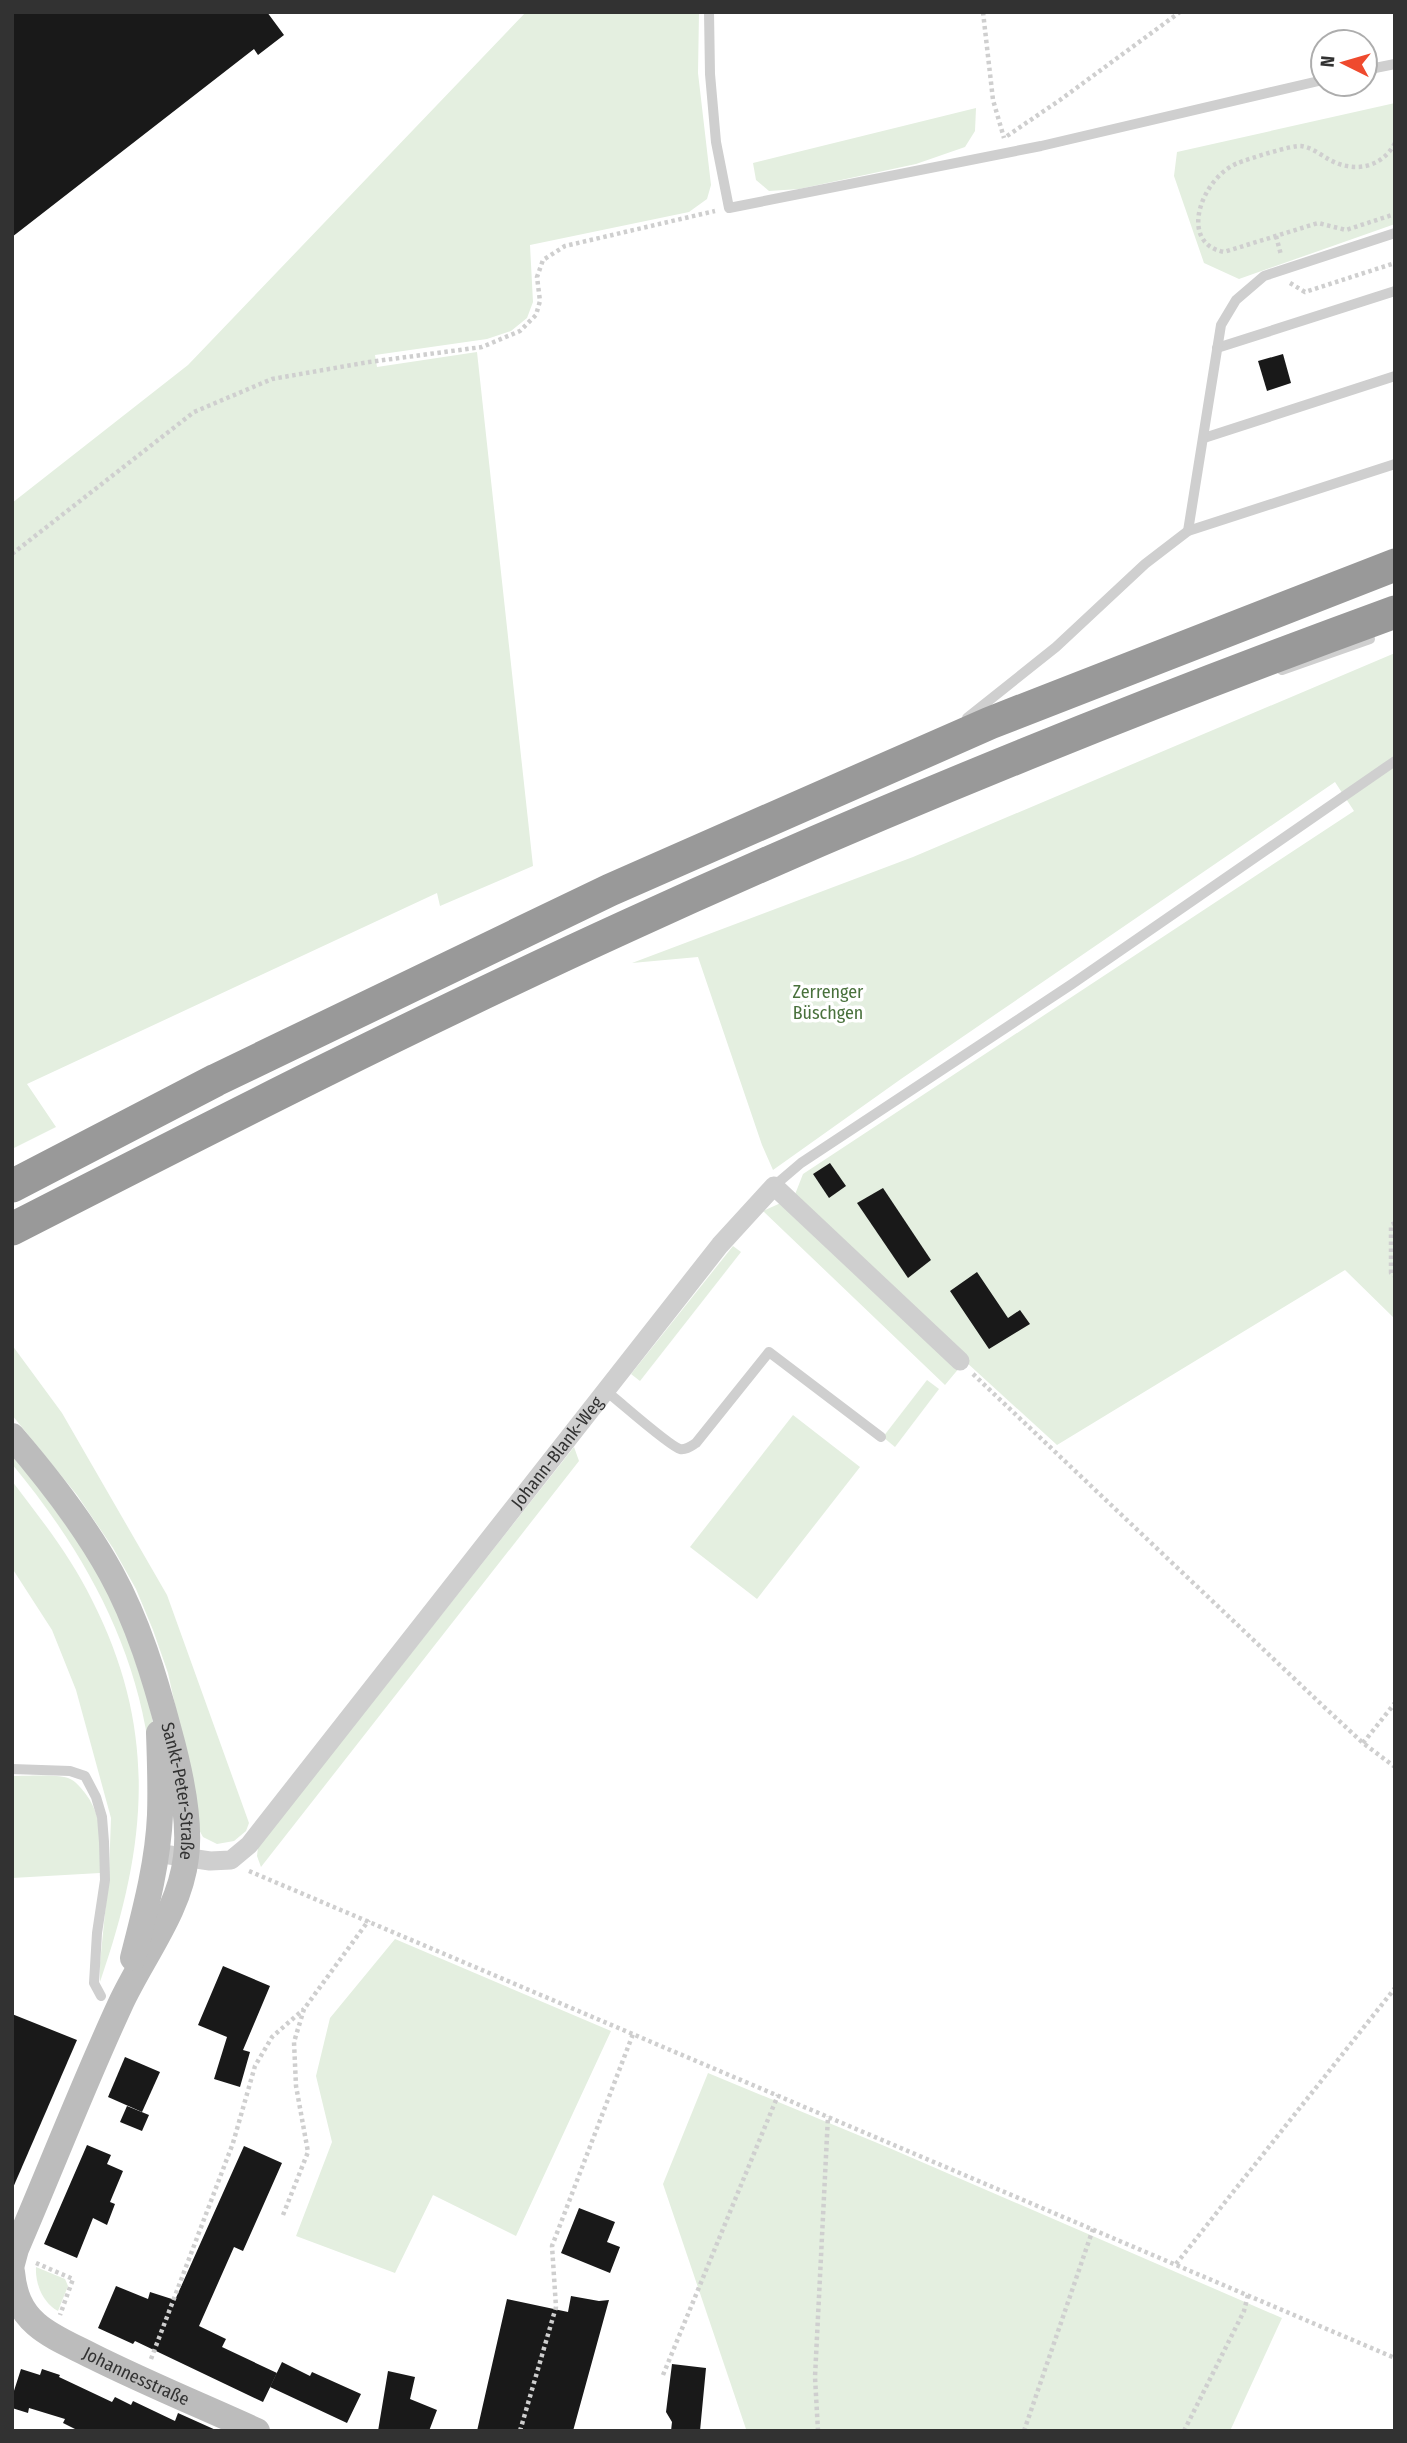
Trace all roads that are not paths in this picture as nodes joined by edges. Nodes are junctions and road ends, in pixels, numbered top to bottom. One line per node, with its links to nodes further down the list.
1 (709, 12): 2 (lane)
2 (1309, 83)
3 (1395, 233): 5 (lane)
4 (1395, 291): 5 (lane)
5 (1217, 348): 7 (lane)
6 (1395, 376): 7 (lane)
7 (1204, 438): 9 (lane)
8 (1395, 464): 9 (lane)
9 (1188, 531): 15 (lane)
10 (1395, 565): 15 (highway)
11 (1389, 623): 12 (lane); 14 (highway)
12 (1268, 673)
13 (1255, 676): 14 (lane)
14 (1175, 693): 19 (highway)
15 (928, 750): 17 (highway)
16 (1395, 761): 18 (lane)
17 (12, 1186)
18 (774, 1186): 20 (street); 21 (street, Johann-Blank-Weg)
19 (12, 1229)
20 (960, 1361)
21 (606, 1391): 23 (lane); 27 (street, Johann-Blank-Weg)
22 (12, 1436): 24 (street, Sankt-Peter-Straße)
23 (881, 1437)
24 (159, 1691): 26 (street, Sankt-Peter-Straße); 27 (street, Sankt-Peter-Straße)
25 (12, 1769): 28 (lane)
26 (156, 1853): 27 (street); 28 (street, Sankt-Peter-Straße)
27 (186, 1856): 28 (street, Sankt-Peter-Straße)
28 (111, 2000): 29 (street, Sankt-Peter-Straße)
29 (19, 2266): 30 (street)
30 (18, 2312): 31 (street, Johannesstraße)
31 (257, 2431)

